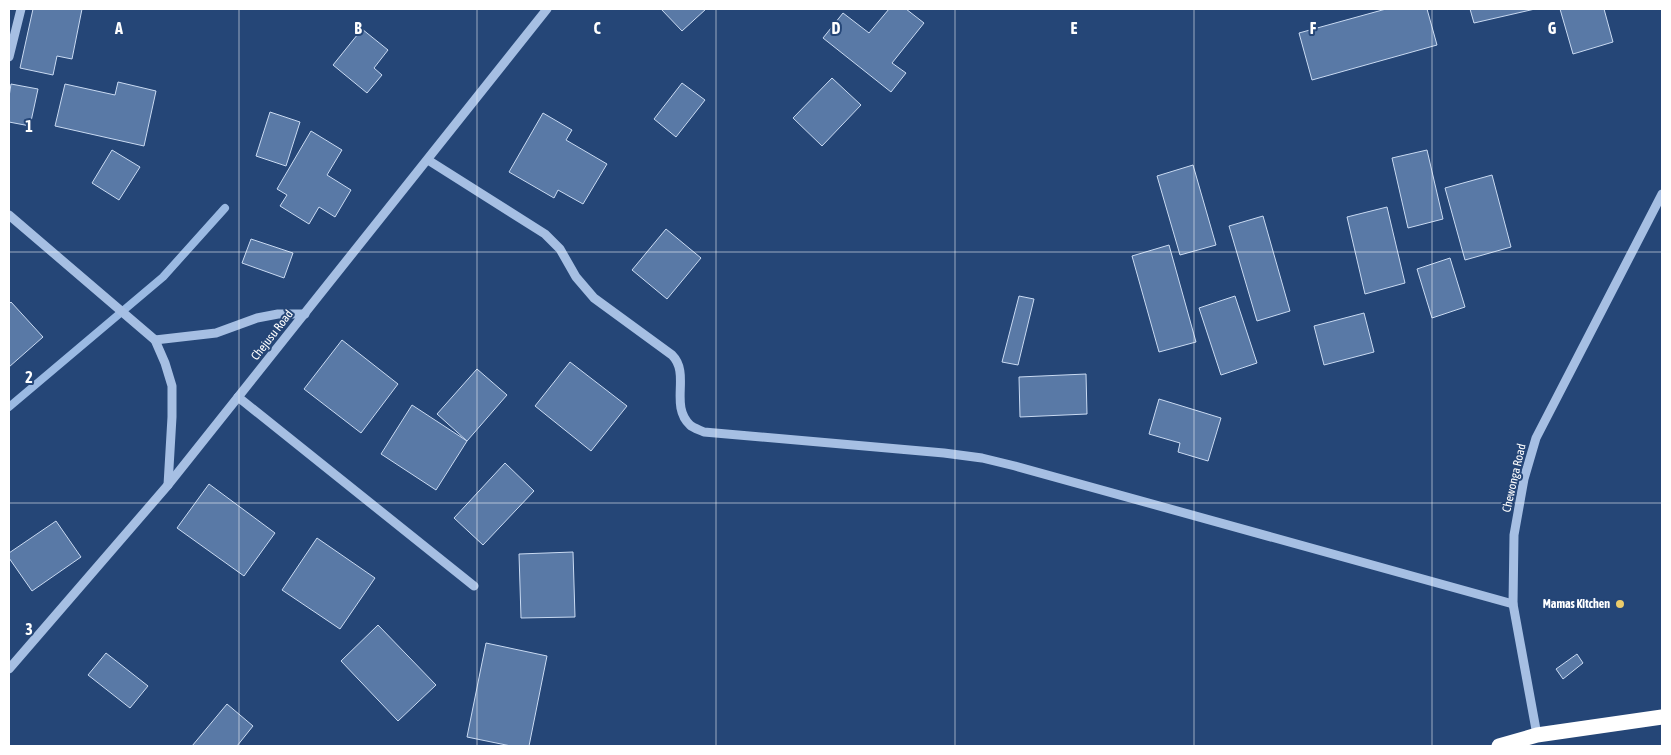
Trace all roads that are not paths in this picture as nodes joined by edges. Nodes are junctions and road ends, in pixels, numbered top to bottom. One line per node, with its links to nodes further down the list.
1 (21, 9): 3 (street)
2 (547, 9): 4 (street, Chejusu Road)
3 (9, 57)
4 (428, 160): 7 (street, Chejusu Road); 12 (street)
5 (1662, 194): 12 (street, Chewonga Road)
6 (9, 215): 8 (street)
7 (305, 314): 8 (street); 9 (street, Chejusu Road)
8 (155, 340): 10 (street)
9 (238, 397): 10 (street, Chejusu Road); 11 (street)
10 (168, 485): 13 (street, Chejusu Road)
11 (474, 586)
12 (1513, 604): 15 (street, Chewonga Road)
13 (9, 669)
14 (1662, 717): 15 (highway)
15 (1537, 735): 16 (highway)
16 (1499, 746)

